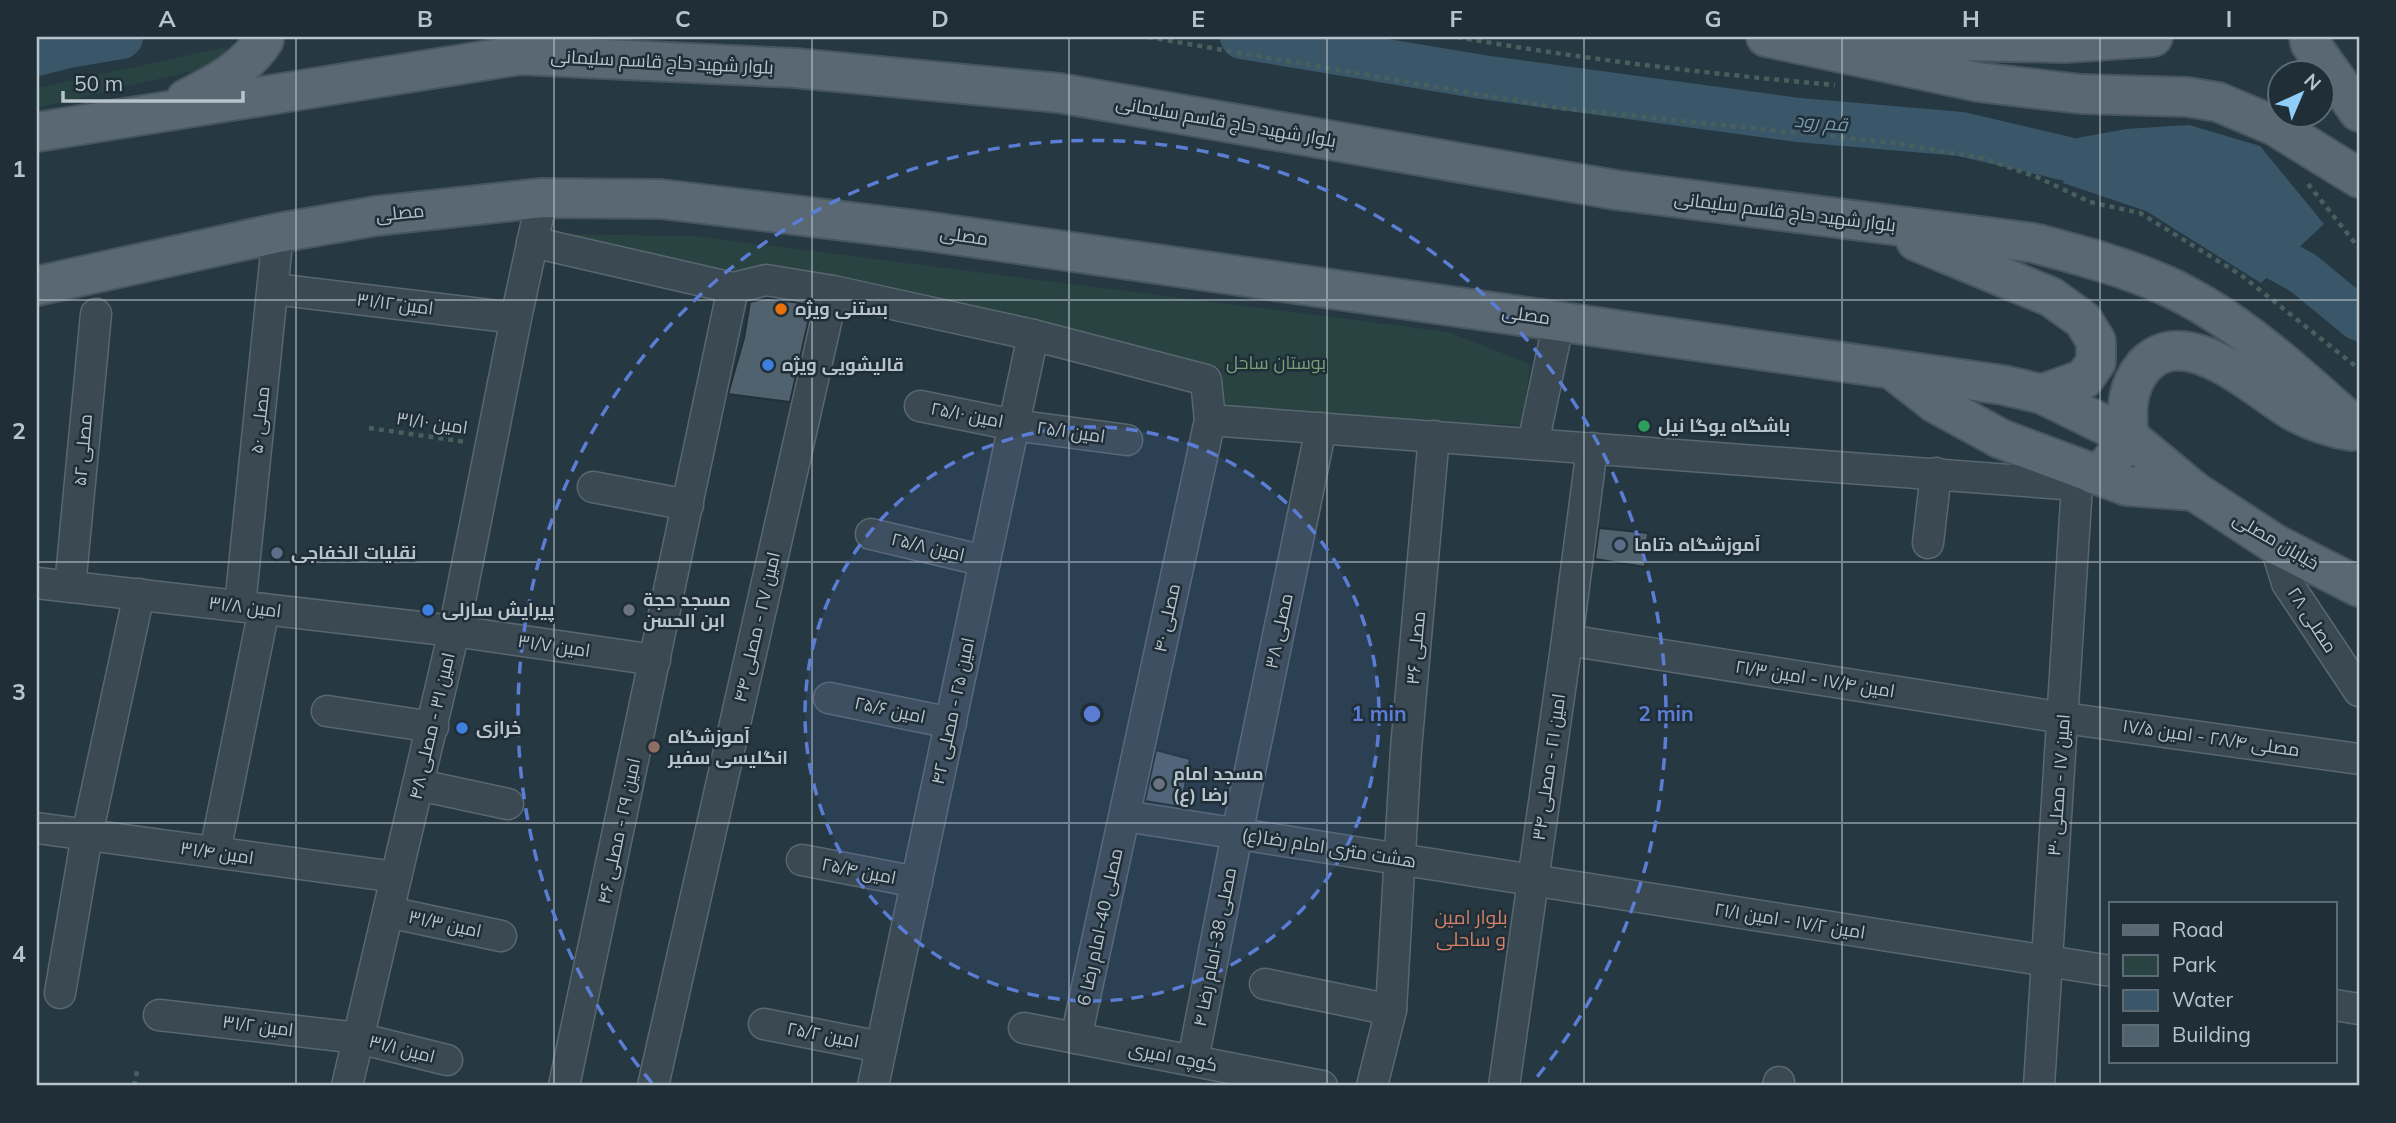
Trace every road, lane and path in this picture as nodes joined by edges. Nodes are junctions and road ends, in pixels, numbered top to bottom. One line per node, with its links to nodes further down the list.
1 (1148, 37): 23 (path)
2 (1769, 37): 3 (main road); 10 (main road)
3 (2153, 37)
4 (2309, 37): 7 (main road)
5 (264, 38): 6 (main road); 8 (main road)
6 (372, 79): 8 (main road, بلوار شهید حاج قاسم سلیمانی); 12 (main road, بلوار شهید حاج قاسم سلیمانی)
7 (2359, 112)
8 (158, 113): 9 (main road, بلوار شهید حاج قاسم سلیمانی)
9 (37, 132)
10 (2359, 178)
11 (542, 198): 13 (main road, مصلی); 14 (street, امین ۳۱ - مصلی ۴۸); 21 (main road, مصلی)
12 (1872, 223): 25 (main road); 31 (main road, بلوار شهید حاج قاسم سلیمانی)
13 (278, 233): 15 (main road, مصلی); 17 (street, مصلی ۵۰)
14 (532, 242): 16 (street); 20 (street, امین ۳۱ - مصلی ۴۸)
15 (37, 286)
16 (733, 288): 18 (street); 42 (street, امین ۲۹ - مصلی ۴۶)
17 (274, 289): 20 (street, امین ۳۱/۱۲); 51 (street, مصلی ۵۰)
18 (833, 291): 22 (street); 95 (street, امین ۲۷ - مصلی ۴۴)
19 (96, 314): 48 (street, مصلی ۵۲)
20 (516, 318): 36 (street, امین ۳۱ - مصلی ۴۸)
21 (1559, 320): 24 (main road, مصلی); 35 (street)
22 (1033, 335): 27 (street, مصلی ۴۰); 28 (street, امین ۲۵ - مصلی ۴۲)
23 (2359, 369)
24 (1893, 370): 25 (main road, مصلی); 39 (main road)
25 (2042, 394): 33 (main road, خیابان مصلی)
26 (920, 406): 28 (street, امین ۲۵/۱۰)
27 (1210, 420): 30 (street); 64 (street, مصلی ۴۰)
28 (1014, 425): 34 (street, امین ۲۵/۱); 46 (street, امین ۲۵ - مصلی ۴۲)
29 (369, 428): 36 (path, امین ۳۱/۱۰)
30 (1321, 428): 32 (street); 66 (street, مصلی ۳۸)
31 (2359, 431): 33 (main road)
32 (1434, 436): 35 (street); 69 (street, مصلی ۳۶)
33 (2129, 437): 39 (main road); 41 (main road, خیابان مصلی)
34 (1127, 440)
35 (1533, 444): 37 (street)
36 (491, 445): 52 (street, امین ۳۱ - مصلی ۴۸)
37 (1592, 448): 38 (street); 53 (street, امین ۲۱ - مصلی ۳۴)
38 (1936, 473): 39 (street); 44 (street)
39 (2086, 480): 41 (main road); 58 (street, امین ۱۷ - مصلی ۳۰)
40 (593, 487): 42 (street)
41 (2194, 491): 45 (main road, خیابان مصلی)
42 (688, 505): 54 (street, امین ۲۹ - مصلی ۴۶)
43 (871, 534): 46 (street, امین ۲۵/۸)
44 (1928, 543)
45 (2275, 544): 49 (main road, خیابان مصلی); 55 (street, مصلی ۲۸)
46 (985, 561): 59 (street, امین ۲۵ - مصلی ۴۲)
47 (37, 583): 48 (street, امین ۳۱/۸)
48 (70, 587): 50 (street, امین ۳۱/۸)
49 (2359, 587)
50 (139, 594): 51 (street, امین ۳۱/۸); 67 (street)
51 (252, 608): 52 (street, امین ۳۱/۸); 68 (street, مصلی ۵۰)
52 (454, 631): 54 (street, امین ۳۱/۷); 60 (street, امین ۳۱ - مصلی ۴۸)
53 (1567, 640): 58 (street, امین ۱۷/۴ - امین ۲۱/۳); 72 (street, امین ۲۱ - مصلی ۳۴)
54 (655, 660): 94 (street, امین ۲۹ - مصلی ۴۶)
55 (2359, 691)
56 (829, 698): 59 (street, امین ۲۵/۶)
57 (327, 711): 60 (street)
58 (2064, 718): 61 (street, مصلی ۲۸/۴ - امین ۱۷/۵); 76 (street, امین ۱۷ - مصلی ۳۰)
59 (951, 723): 73 (street, امین ۲۵ - مصلی ۴۲)
60 (433, 727): 62 (street, امین ۳۱ - مصلی ۴۸)
61 (2359, 759)
62 (419, 785): 63 (street); 71 (street, امین ۳۱ - مصلی ۴۸)
63 (508, 804)
64 (1125, 816): 66 (street, هشت متری امام رضا(ع)); 87 (street, مصلی 40-امام رضا 6)
65 (37, 828): 67 (street, امین ۳۱/۴)
66 (1237, 834): 69 (street, هشت متری امام رضا(ع)); 90 (street, مصلی 38-امام رضا ۴)
67 (87, 835): 68 (street, امین ۳۱/۴); 79 (street)
68 (215, 852): 71 (street, امین ۳۱/۴)
69 (1399, 859): 72 (street, هشت متری امام رضا(ع)); 82 (street, مصلی ۳۶)
70 (802, 860): 73 (street, امین ۲۵/۴)
71 (397, 877): 74 (street, امین ۳۱ - مصلی ۴۸)
72 (1533, 880): 76 (street, امین ۱۷/۲ - امین ۲۱/۱); 99 (street, امین ۲۱ - مصلی ۳۴)
73 (917, 882): 88 (street, امین ۲۵ - مصلی ۴۲)
74 (388, 912): 75 (street, امین ۳۱/۳); 86 (street, امین ۳۱ - مصلی ۴۸)
75 (501, 936)
76 (2046, 961): 77 (street, امین ۱۷/۲ - امین ۲۱/۱); 100 (street, امین ۱۷ - مصلی ۳۰)
77 (2109, 971)
78 (1265, 984): 82 (street)
79 (60, 993)
80 (2336, 1005): 81 (street)
81 (2359, 1009)
82 (1391, 1010): 98 (street, مصلی ۳۶)
83 (159, 1015): 86 (street, امین ۳۱/۲)
84 (764, 1024): 88 (street, امین ۲۵/۲)
85 (1024, 1028): 87 (street, کوچه امیری)
86 (358, 1038): 89 (street, امین ۳۱/۱); 93 (street, امین ۳۱ - مصلی ۴۸)
87 (1076, 1038): 90 (street, کوچه امیری)
88 (881, 1047): 96 (street, امین ۲۵ - مصلی ۴۲)
89 (447, 1060)
90 (1193, 1060): 97 (street, کوچه امیری)
91 (138, 1067): 92 (path)
92 (134, 1086)
93 (347, 1086)
94 (564, 1086)
95 (653, 1086)
96 (873, 1086)
97 (1322, 1086)
98 (1372, 1086)
99 (1504, 1086)
100 (2039, 1086)

